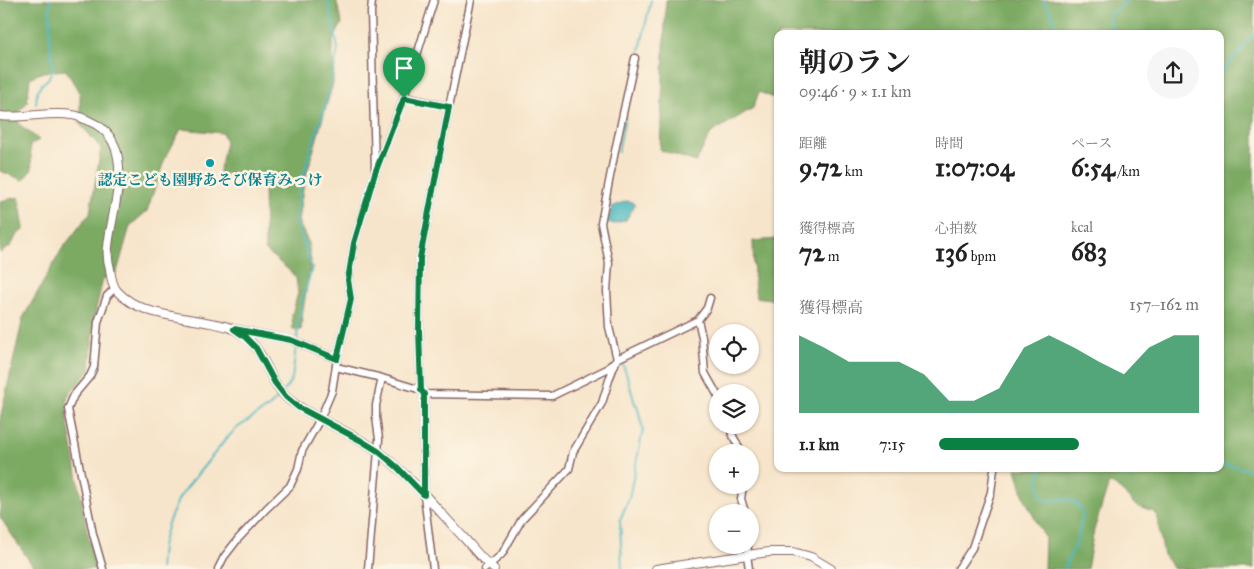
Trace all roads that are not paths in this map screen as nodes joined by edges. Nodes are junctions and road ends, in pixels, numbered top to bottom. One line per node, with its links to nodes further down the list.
1 (372, 0): 8 (street)
2 (434, 0): 5 (street)
3 (471, 0): 6 (street)
4 (635, 58): 13 (street)
5 (404, 98): 6 (street); 8 (street)
6 (449, 107): 17 (street)
7 (0, 116): 9 (street)
8 (375, 173): 14 (street)
9 (115, 288): 12 (street); 24 (street)
10 (710, 298): 11 (street)
11 (698, 320): 13 (street); 16 (street)
12 (234, 329): 14 (street); 18 (street)
13 (617, 359): 17 (street); 23 (street)
14 (337, 363): 15 (street); 18 (street)
15 (382, 378): 17 (street); 19 (street)
16 (711, 384)
17 (422, 392): 21 (street)
18 (320, 419): 19 (street); 25 (street)
19 (378, 451): 21 (street); 26 (street)
20 (993, 472): 31 (street)
21 (424, 495): 23 (street); 27 (street)
22 (747, 555): 28 (street); 29 (street); 30 (street)
23 (490, 568)
24 (103, 569)
25 (218, 569)
26 (368, 569)
27 (433, 569)
28 (656, 569)
29 (749, 569)
30 (831, 569)
31 (958, 569)

